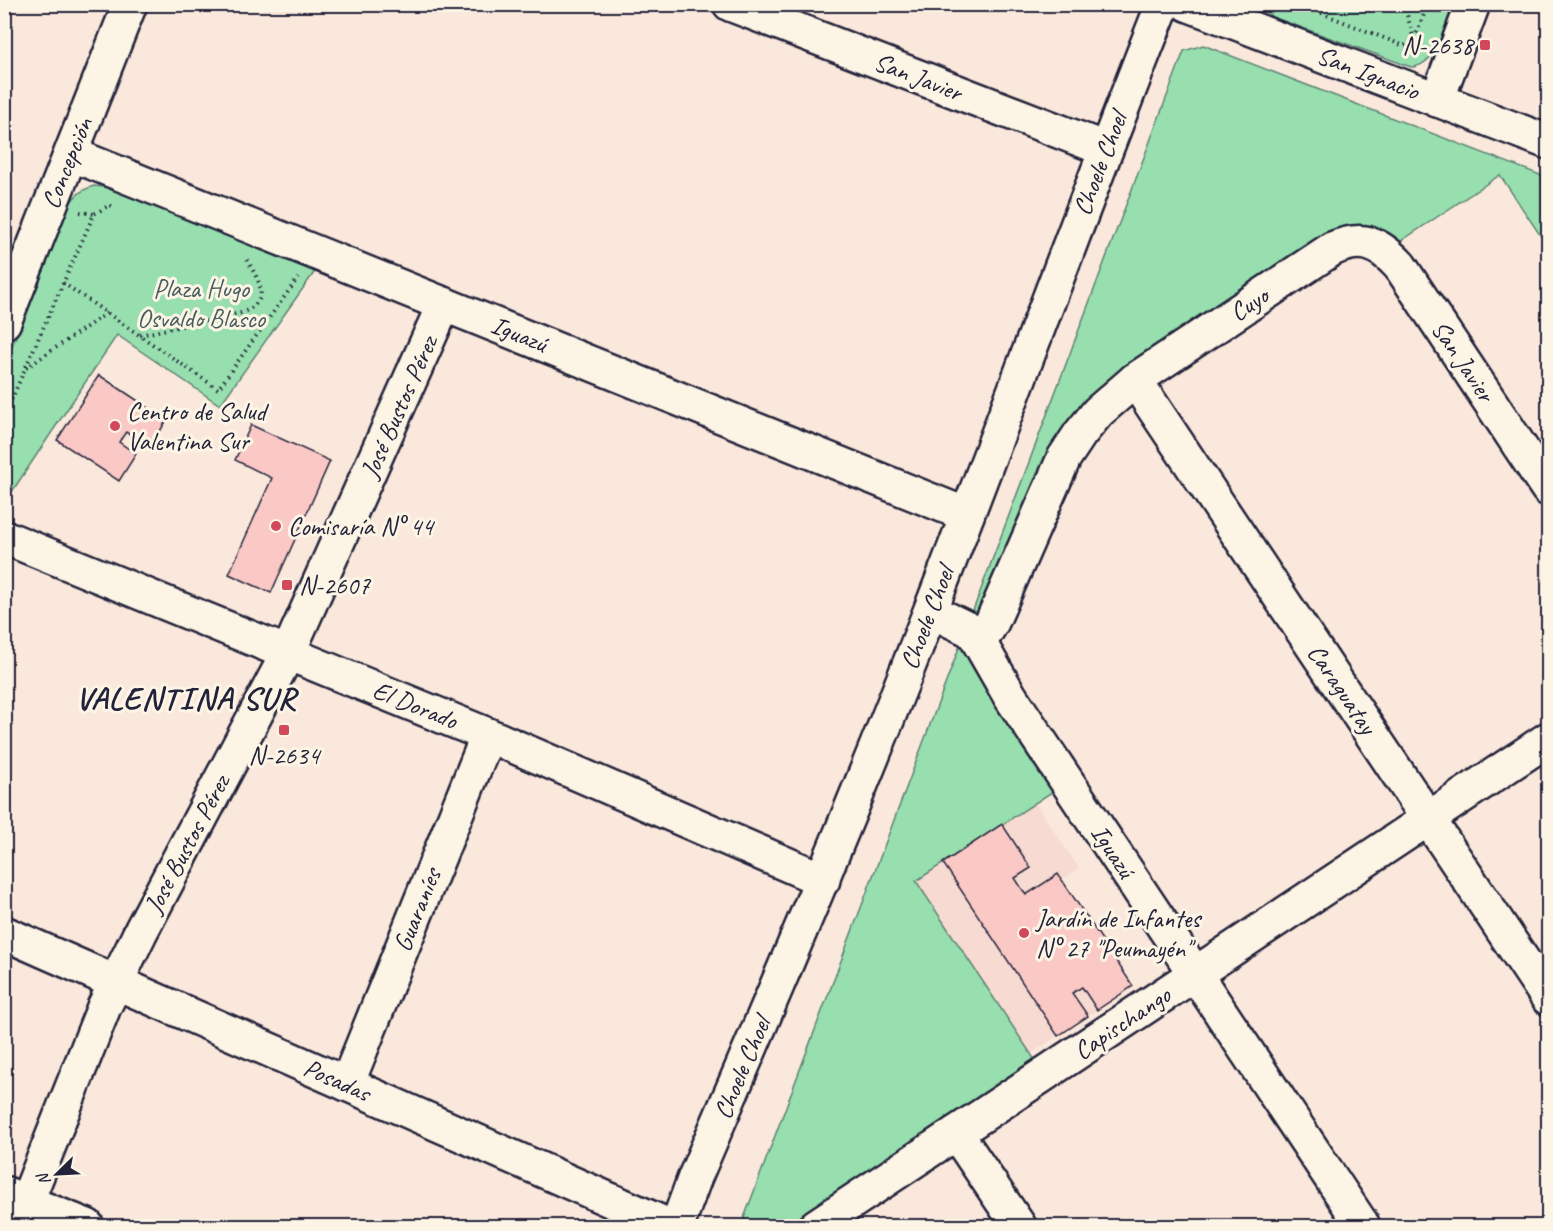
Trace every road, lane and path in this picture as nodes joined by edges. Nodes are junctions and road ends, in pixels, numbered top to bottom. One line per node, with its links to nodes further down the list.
1 (130, 4): 14 (street, Concepción)
2 (730, 4): 13 (street, San Javier)
3 (1163, 4): 13 (street, Choele Choel)
4 (1187, 4): 9 (street, San Ignacio)
5 (1299, 4): 10 (path)
6 (1404, 4): 10 (path)
7 (1428, 4): 10 (path)
8 (1473, 4): 11 (street)
9 (1236, 14): 11 (street, San Ignacio)
10 (1414, 40)
11 (1437, 100): 12 (street, San Ignacio)
12 (1548, 142)
13 (1105, 148): 30 (street, Choele Choel)
14 (71, 154): 22 (street, Iguazú); 24 (street, Concepción)
15 (120, 209): 21 (path)
16 (1367, 243): 27 (street, Cuyo); 29 (street, San Javier)
17 (256, 261): 25 (path)
18 (288, 273): 19 (path)
19 (298, 277): 20 (path); 25 (path)
20 (308, 281)
21 (63, 283): 23 (path); 26 (path)
22 (444, 303): 30 (street, Iguazú); 34 (street, José Bustos Pérez)
23 (107, 313): 25 (path); 26 (path)
24 (4, 322)
25 (139, 335)
26 (25, 369): 28 (path)
27 (1135, 380): 33 (street); 37 (street, Caraguatay)
28 (4, 416)
29 (1548, 489)
30 (967, 515): 32 (street, Choele Choel)
31 (4, 537): 34 (street, El Dorado)
32 (931, 611): 33 (street, Iguazú); 38 (street, Choele Choel)
33 (980, 642): 40 (street, Iguazú)
34 (288, 653): 35 (street, El Dorado); 41 (street, José Bustos Pérez)
35 (488, 735): 38 (street, El Dorado); 43 (street, Guaraníes)
36 (1548, 739): 37 (street, Capischango)
37 (1428, 819): 40 (street, Capischango); 42 (street, Caraguatay)
38 (823, 880): 48 (street, Choele Choel)
39 (4, 933): 41 (street, Posadas)
40 (1194, 975): 44 (street, Capischango); 51 (street, Iguazú)
41 (116, 982): 43 (street, Posadas); 45 (street, José Bustos Pérez)
42 (1548, 998)
43 (347, 1084): 47 (street, Posadas)
44 (956, 1133): 49 (street, Capischango); 50 (street)
45 (16, 1207): 46 (street)
46 (87, 1227)
47 (669, 1227)
48 (677, 1227)
49 (816, 1227)
50 (1019, 1227)
51 (1363, 1227)

